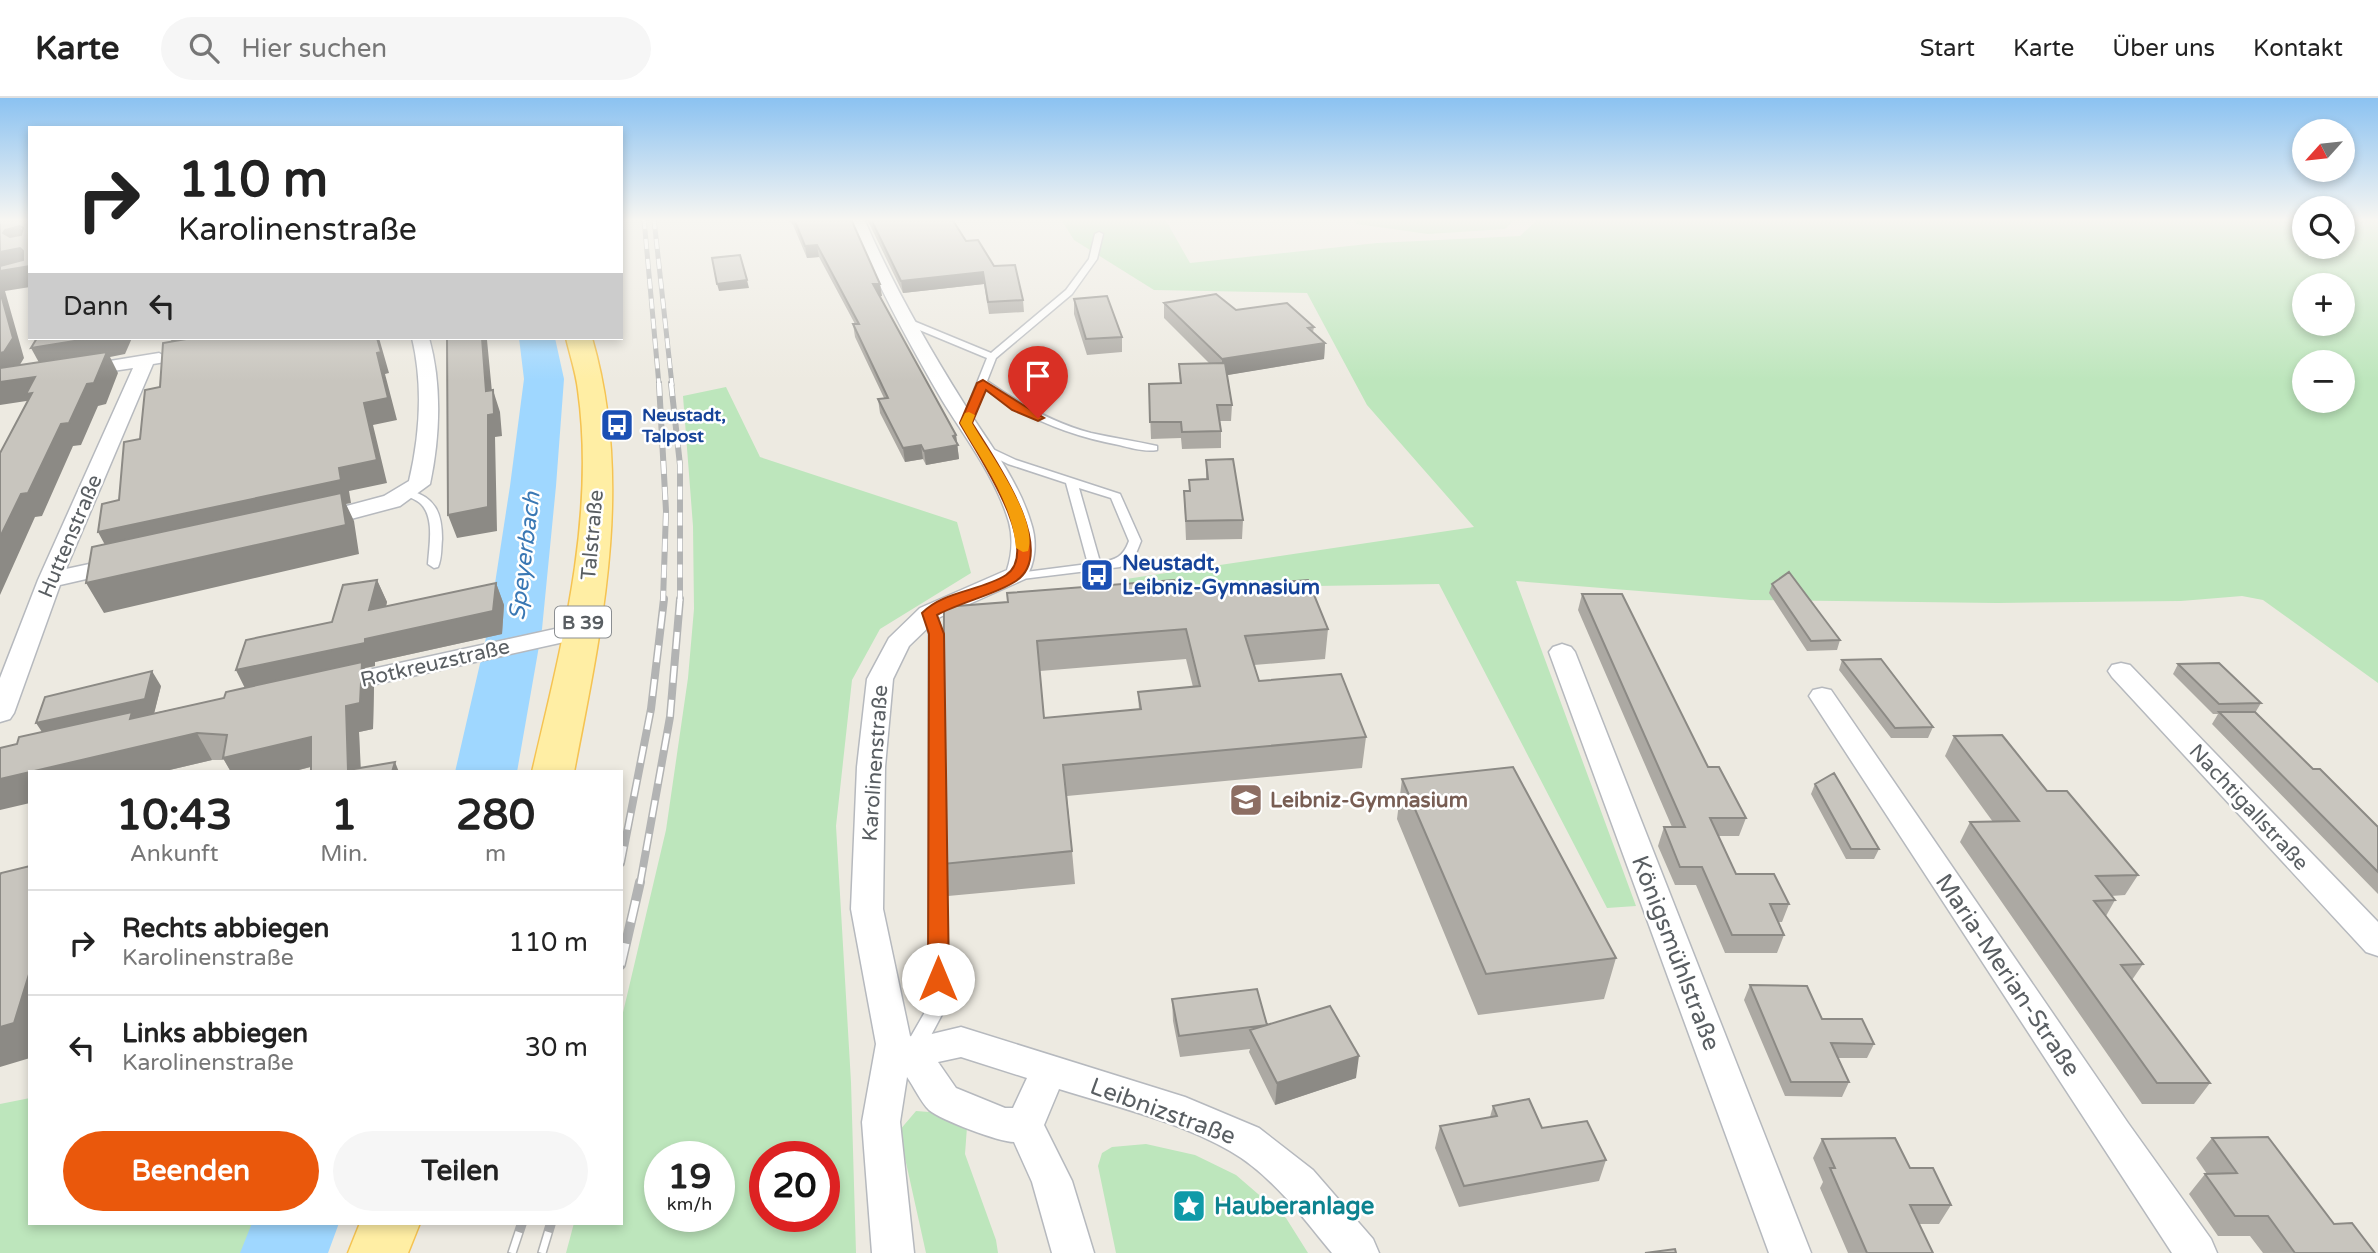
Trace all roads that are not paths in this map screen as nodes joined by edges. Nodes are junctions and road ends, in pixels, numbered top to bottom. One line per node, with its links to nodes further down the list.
1 (881, 273): 3 (street)
2 (1083, 273): 7 (lane)
3 (908, 322): 7 (lane); 11 (street)
4 (421, 340): 15 (street)
5 (580, 340): 23 (main road, Talstraße / B 39)
6 (182, 354): 8 (street)
7 (992, 357): 10 (lane)
8 (145, 361): 9 (street); 21 (street, Huttenstraße)
9 (64, 373)
10 (983, 383): 11 (lane); 13 (lane)
11 (966, 423): 12 (street)
12 (979, 446): 14 (lane); 20 (street)
13 (1153, 449)
14 (1071, 480): 19 (lane); 19 (lane)
15 (408, 493): 16 (street); 18 (lane)
16 (292, 526)
17 (144, 559): 21 (street)
18 (434, 564)
19 (1095, 567): 20 (lane)
20 (1010, 578): 22 (street, Karolinenstraße)
21 (50, 580): 28 (street, Huttenstraße)
22 (929, 613): 31 (lane); 31 (street, Karolinenstraße)
23 (582, 631): 26 (street, Rotkreuzstraße); 29 (main road, Talstraße / B 39)
24 (1562, 652): 39 (street, Königsmühlstraße)
25 (2121, 671): 30 (street, Nachtigallstraße)
26 (307, 692)
27 (1822, 696): 40 (street, Maria-Merian-Straße)
28 (0, 713)
29 (553, 770)
30 (2378, 943)
31 (902, 1049): 32 (street, Leibnizstraße); 33 (street); 36 (street)
32 (1048, 1071): 33 (street); 38 (street, Leibnizstraße)
33 (1025, 1125): 37 (street)
34 (389, 1225): 35 (main road)
35 (378, 1253)
36 (893, 1253)
37 (1073, 1253)
38 (1358, 1253)
39 (1790, 1253)
40 (2196, 1253)

